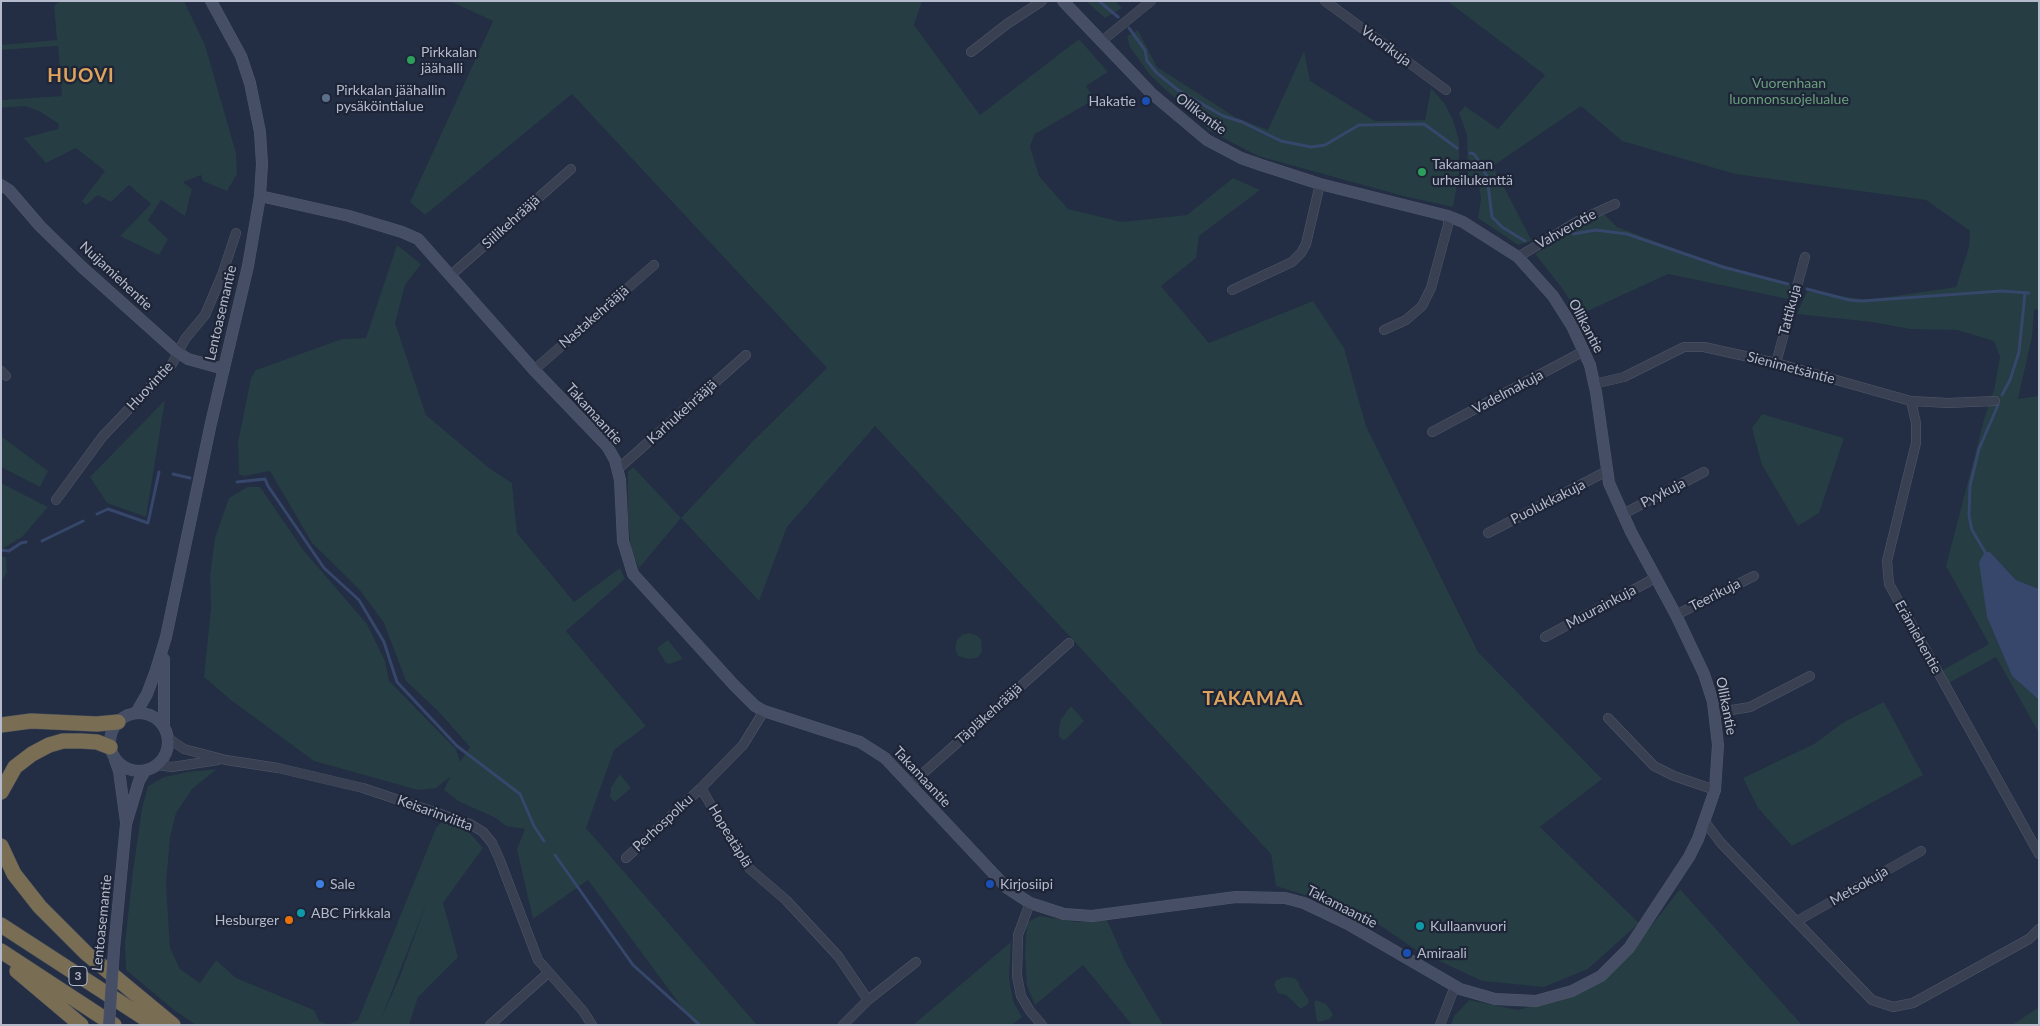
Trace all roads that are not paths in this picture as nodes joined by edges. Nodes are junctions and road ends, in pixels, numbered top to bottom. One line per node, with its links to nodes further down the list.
1 (211, 1): 12 (street, Lentoasemantie)
2 (1042, 1): 7 (street)
3 (1063, 1): 6 (street, Ollikantie)
4 (1151, 1): 6 (street)
5 (1325, 1): 8 (street, Vuorikuja)
6 (1102, 41): 10 (street, Ollikantie)
7 (971, 52)
8 (1446, 90)
9 (571, 169): 19 (street, Siilikehrääjä)
10 (1320, 184): 14 (street, Ollikantie); 20 (street)
11 (1, 185): 23 (street, Nuijamiehentie)
12 (260, 196): 19 (street, Takamaantie); 26 (street, Lentoasemantie)
13 (1615, 204): 16 (street, Vahverotie)
14 (1448, 216): 16 (street, Ollikantie); 21 (street)
15 (236, 233): 23 (street, Huovintie)
16 (1518, 257): 22 (street, Ollikantie)
17 (1805, 257): 25 (street, Tattikuja)
18 (654, 265): 27 (street, Nastakehrääjä)
19 (451, 275): 27 (street, Takamaantie)
20 (1232, 290)
21 (1384, 330)
22 (1584, 351): 28 (street, Ollikantie); 31 (street, Vadelmakuja)
23 (177, 352): 26 (street, Nuijamiehentie); 35 (street, Huovintie)
24 (746, 355): 32 (street, Karhukehrääjä)
25 (1776, 363): 28 (street, Sienimetsäntie); 29 (street, Sienimetsäntie)
26 (224, 368): 42 (street, Lentoasemantie)
27 (534, 370): 32 (street, Takamaantie)
28 (1594, 384): 33 (street, Ollikantie)
29 (1911, 401): 30 (street, Sienimetsäntie); 65 (street, Erämiehentie)
30 (1995, 401)
31 (1432, 432)
32 (618, 469): 45 (street, Takamaantie)
33 (1607, 471): 36 (street, Ollikantie); 37 (street, Puolukkakuja)
34 (1704, 472): 36 (street, Pyykuja)
35 (56, 500)
36 (1623, 514): 38 (street, Ollikantie)
37 (1488, 532)
38 (1656, 576): 40 (street, Ollikantie); 41 (street, Muurainkuja)
39 (1754, 576): 40 (street, Teerikuja)
40 (1676, 615): 47 (street, Ollikantie)
41 (1545, 636)
42 (166, 637): 46 (street, Lentoasemantie); 51 (street, Lentoasemantie)
43 (1069, 643): 57 (street, Täpläkehrääjä)
44 (1810, 676): 47 (street)
45 (764, 711): 57 (street, Takamaantie); 58 (street)
46 (136, 713): 49 (street); 51 (street)
47 (1714, 713): 59 (street, Ollikantie)
48 (1608, 718): 59 (street)
49 (118, 722): 50 (highway); 53 (street)
50 (1, 725)
51 (164, 727): 52 (street)
52 (168, 738): 54 (street, Keisarinviitta); 55 (street)
53 (112, 752): 56 (street); 60 (highway); 62 (street, Lentoasemantie)
54 (226, 760): 55 (street, Keisarinviitta); 75 (street, Keisarinviitta)
55 (157, 765): 56 (street)
56 (145, 771): 62 (street, Lentoasemantie)
57 (910, 785): 67 (street, Takamaantie)
58 (701, 788): 66 (street, Perhospolku); 77 (street, Hopeatäplä)
59 (1715, 790): 61 (street, Ollikantie)
60 (1, 792)
61 (1705, 822): 68 (street, Ollikantie); 69 (street)
62 (126, 824): 79 (street, Lentoasemantie, bridge)
63 (1, 846): 82 (highway)
64 (1921, 851): 69 (street, Metsokuja)
65 (2039, 854)
66 (626, 858)
67 (1030, 903): 76 (street, Takamaantie); 86 (street)
68 (1650, 917): 76 (street, Takamaantie)
69 (1797, 921): 71 (street)
70 (1, 925): 81 (highway, 3)
71 (2039, 929)
72 (1, 951): 80 (highway, 3)
73 (1, 957): 78 (highway)
74 (916, 962): 77 (street)
75 (548, 973): 83 (street); 84 (street, Keisarinviitta)
76 (1455, 986): 87 (street)
77 (868, 1000): 85 (street)
78 (81, 1025)
79 (108, 1025)
80 (114, 1025)
81 (156, 1025)
82 (173, 1025)
83 (490, 1025)
84 (592, 1025)
85 (843, 1025)
86 (1042, 1025)
87 (1440, 1025)

